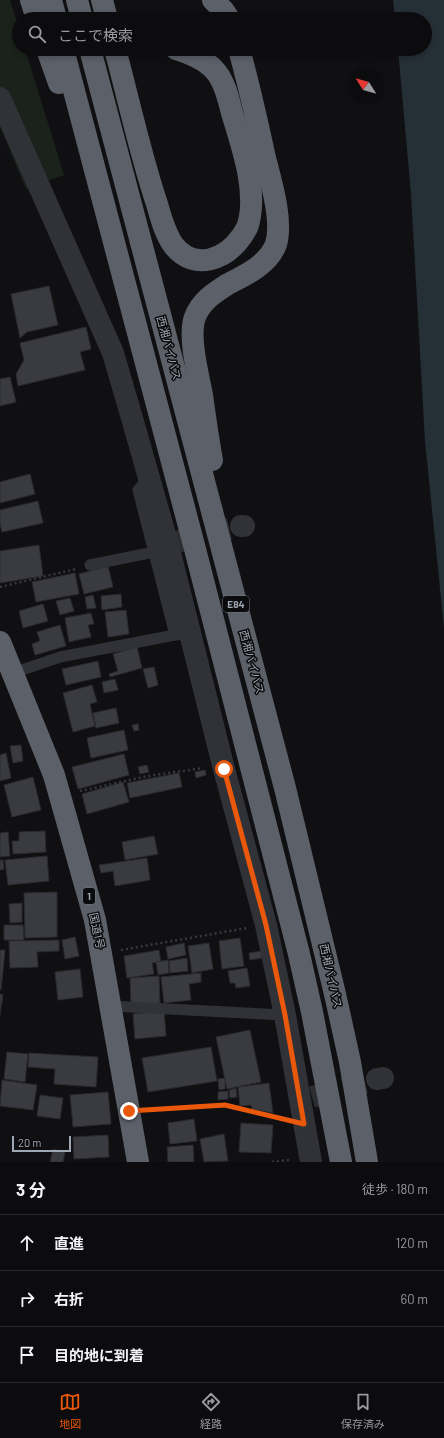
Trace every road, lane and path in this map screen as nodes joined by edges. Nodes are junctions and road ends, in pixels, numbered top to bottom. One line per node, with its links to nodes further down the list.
1 (31, 0): 6 (highway)
2 (51, 0): 7 (highway)
3 (77, 0): 8 (highway)
4 (102, 0): 9 (highway)
5 (213, 0): 10 (highway)
6 (35, 12)
7 (54, 12)
8 (80, 12)
9 (105, 12)
10 (225, 12)
11 (49, 56): 18 (highway)
12 (65, 56): 18 (highway, E84)
13 (92, 56): 21 (highway, 西湘バイパス / E84)
14 (117, 56): 15 (highway)
15 (195, 56)
16 (241, 56): 21 (highway)
17 (0, 98): 19 (street)
18 (117, 257): 36 (highway, E84)
19 (166, 546): 20 (lane); 23 (street)
20 (90, 565): 22 (path)
21 (230, 579): 37 (highway, 西湘バイパス / E84)
22 (0, 587)
23 (183, 634): 25 (lane); 26 (street)
24 (0, 642): 25 (highway, 国道1号 / 1)
25 (13, 673): 27 (highway, 国道1号 / 1)
26 (224, 769): 27 (path); 28 (street)
27 (60, 796): 29 (highway, 国道1号 / 1)
28 (266, 925): 29 (path); 31 (street)
29 (101, 953): 30 (highway, 国道1号 / 1)
30 (110, 1006): 31 (lane); 32 (highway, 国道1号 / 1)
31 (285, 1015): 33 (street)
32 (129, 1111): 33 (path); 34 (highway, 国道1号 / 1)
33 (304, 1124): 35 (street)
34 (138, 1162)
35 (311, 1162)
36 (341, 1162)
37 (367, 1162)

